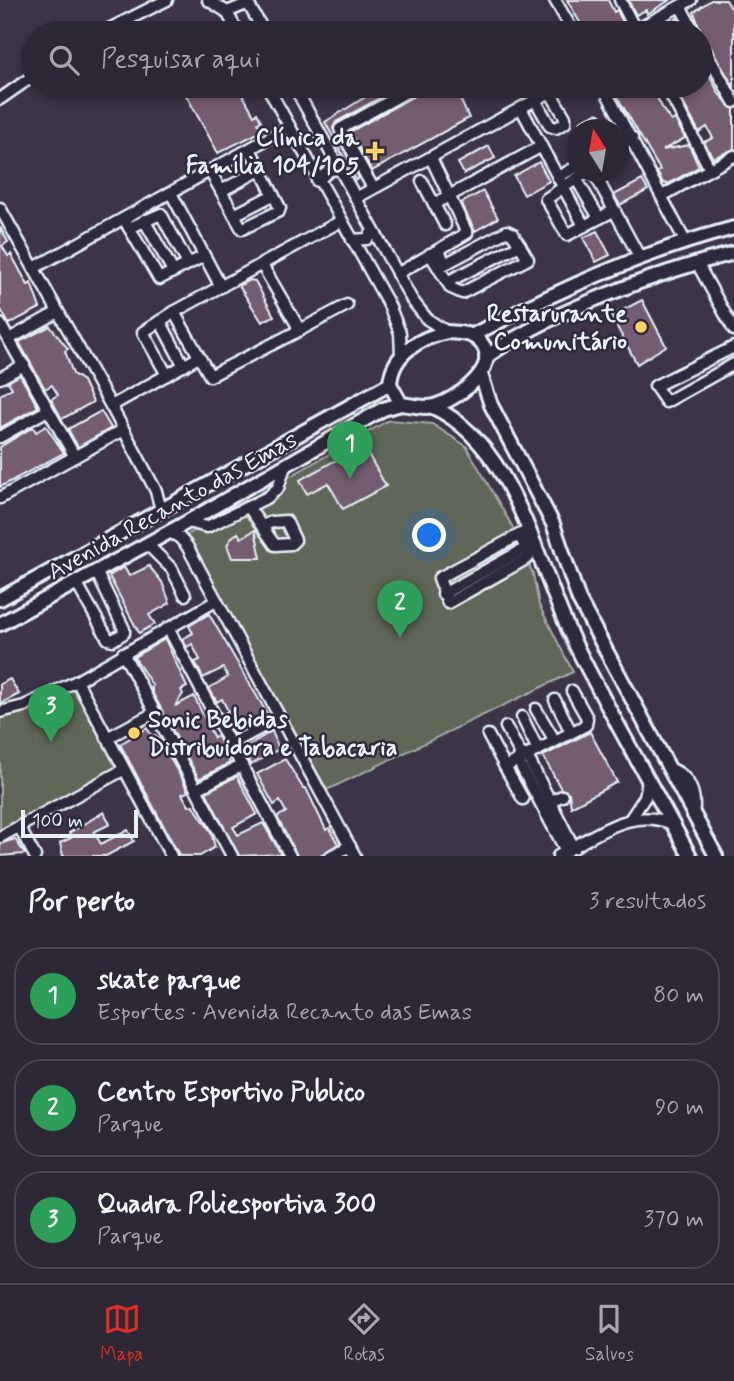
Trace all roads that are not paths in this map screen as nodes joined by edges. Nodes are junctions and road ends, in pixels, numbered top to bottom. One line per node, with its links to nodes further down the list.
1 (167, 0): 9 (street)
2 (208, 0): 8 (street)
3 (555, 0): 12 (street)
4 (620, 0): 13 (street)
5 (691, 0): 7 (street)
6 (247, 1): 8 (street); 11 (street)
7 (680, 6): 14 (street); 15 (street)
8 (227, 12): 10 (street)
9 (125, 21)
10 (232, 21)
11 (258, 21)
12 (567, 21)
13 (629, 21)
14 (653, 21)
15 (688, 21)
16 (713, 64): 27 (street)
17 (21, 84): 25 (street)
18 (273, 98): 29 (street)
19 (301, 98): 36 (street)
20 (396, 98): 47 (street)
21 (539, 98): 26 (street)
22 (554, 98): 26 (street)
23 (610, 98): 30 (street)
24 (672, 98): 37 (street)
25 (0, 99)
26 (535, 100): 28 (street)
27 (734, 102)
28 (521, 108): 32 (street); 35 (street)
29 (289, 127): 33 (street); 42 (street)
30 (632, 138): 31 (street); 53 (street)
31 (629, 140)
32 (540, 147): 41 (street); 52 (street)
33 (250, 149): 38 (street); 39 (street)
34 (734, 156): 37 (street)
35 (431, 158): 47 (street); 52 (street)
36 (340, 169): 42 (street); 54 (street)
37 (710, 169): 53 (street)
38 (260, 170): 49 (street); 51 (street)
39 (210, 171): 49 (street); 50 (street)
40 (566, 173): 41 (street)
41 (558, 177): 48 (street)
42 (317, 181): 61 (street)
43 (422, 181): 55 (street)
44 (574, 182): 48 (street)
45 (578, 182): 59 (street)
46 (599, 182): 57 (street)
47 (373, 188): 54 (street)
48 (565, 189): 64 (street); 64 (street)
49 (221, 191): 58 (street)
50 (171, 193): 62 (street); 72 (street)
51 (273, 195): 58 (street); 58 (street)
52 (450, 196): 55 (street); 70 (street)
53 (662, 196): 68 (street)
54 (356, 198): 66 (street)
55 (434, 204): 63 (street)
56 (0, 208): 78 (street)
57 (615, 210): 59 (street); 73 (street)
58 (234, 215)
59 (599, 218): 64 (street)
60 (145, 220): 62 (street); 75 (street); 80 (street)
61 (341, 221): 67 (street); 76 (street)
62 (126, 224): 78 (street); 80 (street)
63 (445, 225)
64 (584, 226)
65 (734, 228): 68 (main road)
66 (373, 231): 67 (street); 81 (street)
67 (352, 240): 100 (street)
68 (685, 241): 73 (main road)
69 (520, 245): 77 (street); 83 (street); 83 (street)
70 (434, 252): 77 (street); 81 (street)
71 (734, 253): 74 (main road)
72 (204, 256): 75 (street); 84 (street)
73 (640, 258): 79 (main road)
74 (696, 263): 85 (main road); 93 (street)
75 (188, 264): 80 (street)
76 (262, 265): 84 (street); 92 (street)
77 (442, 266): 83 (street)
78 (33, 268): 88 (street)
79 (613, 268): 82 (main road); 85 (main road)
80 (173, 271)
81 (397, 274): 94 (street)
82 (592, 276): 86 (main road); 95 (main road)
83 (447, 282)
84 (220, 287): 89 (street)
85 (624, 289): 86 (main road)
86 (595, 301): 101 (main road)
87 (347, 305): 92 (street)
88 (58, 312): 96 (street); 112 (street)
89 (174, 312): 90 (street); 102 (street)
90 (160, 321): 98 (street); 103 (street)
91 (0, 324): 96 (street)
92 (300, 330): 102 (street)
93 (734, 330)
94 (447, 331): 95 (main road); 100 (main road)
95 (473, 335): 101 (main road)
96 (9, 339): 104 (street)
97 (734, 347): 99 (street)
98 (177, 351): 103 (street); 106 (street)
99 (723, 352): 105 (street); 105 (street)
100 (401, 354): 110 (main road)
101 (486, 357): 108 (main road)
102 (199, 358): 106 (street)
103 (159, 361): 107 (street)
104 (23, 365): 109 (street); 114 (street)
105 (733, 365)
106 (184, 366): 107 (street)
107 (167, 375): 112 (street)
108 (481, 375): 113 (main road); 158 (main road)
109 (0, 378)
110 (390, 384): 111 (main road); 120 (main road, Avenida Recanto das Emas)
111 (401, 404): 113 (main road); 118 (main road, Avenida Recanto das Emas)
112 (111, 406): 115 (street)
113 (433, 407): 126 (main road)
114 (48, 410): 116 (street); 117 (street)
115 (123, 430): 117 (street); 120 (street)
116 (0, 437)
117 (75, 457): 119 (street)
118 (285, 466): 121 (street); 122 (main road, Avenida Recanto das Emas)
119 (0, 498)
120 (165, 508): 124 (main road, Avenida Recanto das Emas)
121 (249, 508): 122 (street); 123 (street)
122 (185, 524): 125 (main road, Avenida Recanto das Emas); 130 (street)
123 (262, 526)
124 (130, 527): 127 (main road, Avenida Recanto das Emas); 128 (main road)
125 (169, 532): 128 (main road, Avenida Recanto das Emas); 130 (street)
126 (524, 533): 126 (street); 160 (main road)
127 (116, 535): 129 (main road, Avenida Recanto das Emas); 131 (main road)
128 (147, 544): 131 (main road, Avenida Recanto das Emas); 134 (street)
129 (93, 546): 132 (main road); 135 (main road, Avenida Recanto das Emas)
130 (187, 546): 136 (street)
131 (125, 556): 132 (main road, Avenida Recanto das Emas)
132 (99, 569): 133 (main road, Avenida Recanto das Emas); 133 (street)
133 (76, 582): 137 (main road, Avenida Recanto das Emas)
134 (185, 595)
135 (0, 599)
136 (216, 601): 138 (street); 146 (street)
137 (0, 624)
138 (168, 628): 139 (street); 153 (street)
139 (123, 653): 140 (street); 145 (street)
140 (77, 681): 144 (street); 151 (street)
141 (572, 691): 149 (street)
142 (555, 700): 149 (street)
143 (536, 709): 152 (street)
144 (0, 712)
145 (153, 713): 151 (street); 161 (street)
146 (279, 718): 153 (street); 170 (street)
147 (522, 718): 154 (street)
148 (506, 727): 155 (street)
149 (571, 732): 152 (street)
150 (488, 735): 157 (street)
151 (107, 738): 159 (street)
152 (555, 741): 154 (street)
153 (231, 744): 156 (street)
154 (538, 750): 155 (street)
155 (521, 757): 157 (street); 164 (street)
156 (242, 765): 161 (street); 175 (street)
157 (505, 767): 163 (street)
158 (667, 767): 160 (main road); 165 (main road)
159 (123, 769): 168 (street); 174 (street)
160 (649, 780): 166 (street); 167 (main road)
161 (197, 789): 172 (street)
162 (562, 796): 164 (street)
163 (523, 799)
164 (546, 803): 171 (street)
165 (693, 815): 167 (main road); 179 (main road)
166 (631, 818): 167 (street); 171 (street)
167 (673, 824): 178 (main road)
168 (19, 827): 169 (street); 173 (street)
169 (0, 837)
170 (350, 846): 176 (street); 177 (street)
171 (566, 852)
172 (227, 854)
173 (35, 856)
174 (171, 856)
175 (290, 856)
176 (331, 856)
177 (355, 856)
178 (690, 856)
179 (716, 856)

